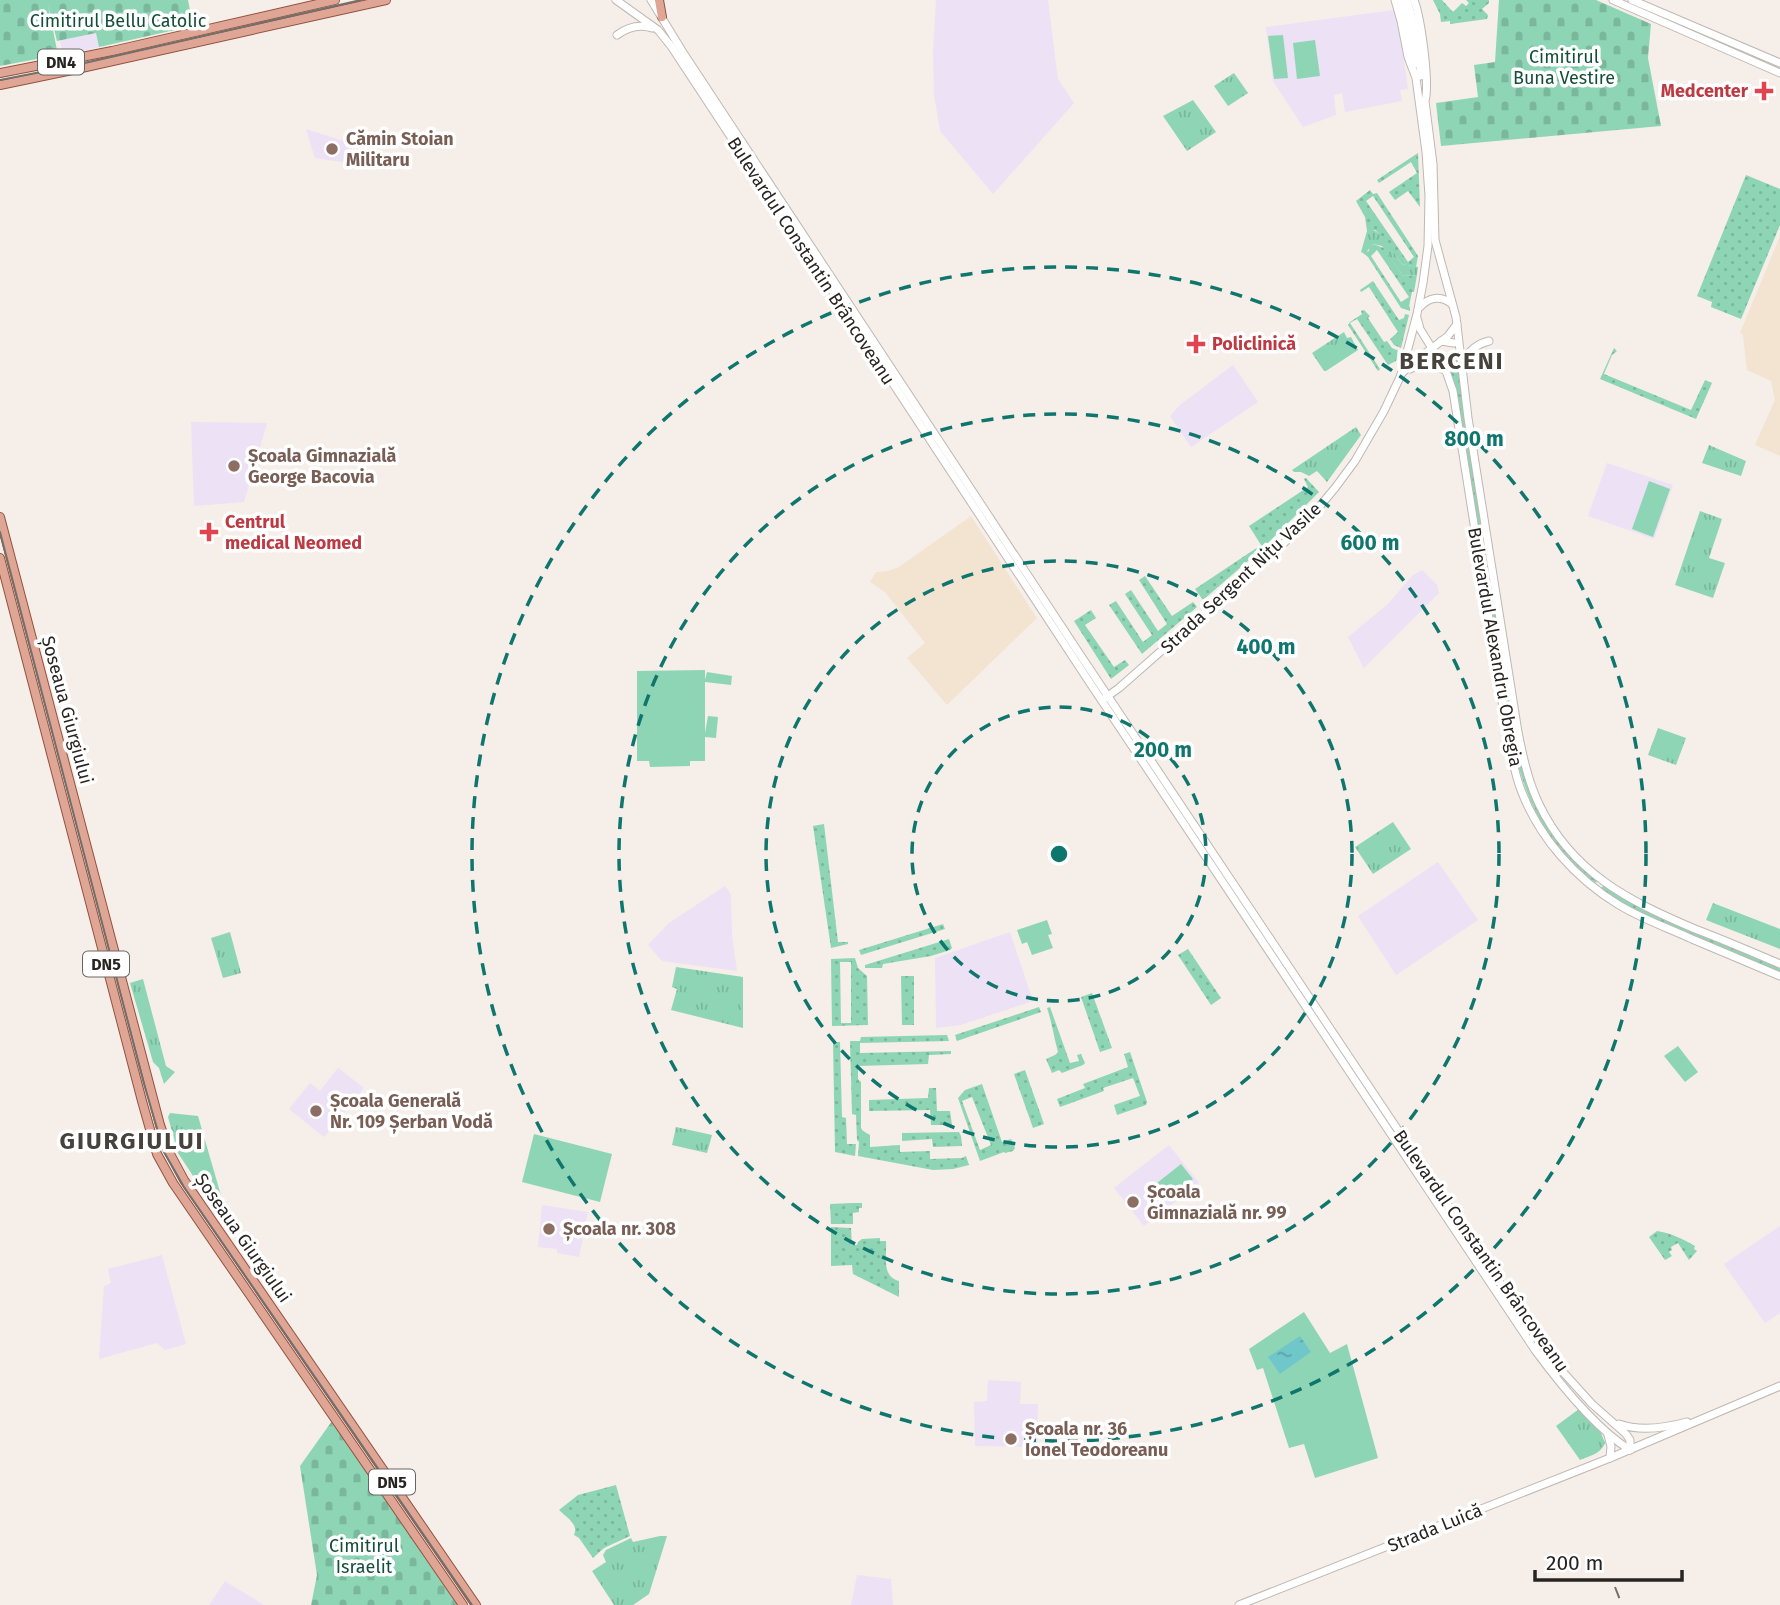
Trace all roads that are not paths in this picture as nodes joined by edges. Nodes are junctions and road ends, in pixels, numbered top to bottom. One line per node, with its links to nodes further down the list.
1 (335, 0): 17 (main road, DN4)
2 (386, 0): 20 (main road, DN4)
3 (616, 0): 13 (main road, Bulevardul Constantin Brâncoveanu)
4 (651, 0): 12 (main road, Bulevardul Constantin Brâncoveanu)
5 (659, 0): 12 (main road)
6 (1395, 0): 19 (main road, Strada Sergent Nițu Vasile)
7 (1401, 0): 19 (main road)
8 (1407, 0): 21 (main road)
9 (1613, 0): 15 (main road)
10 (1632, 0): 15 (main road)
11 (1415, 2): 21 (main road)
12 (662, 17): 34 (main road, Bulevardul Constantin Brâncoveanu)
13 (659, 30): 14 (main road); 34 (main road, Bulevardul Constantin Brâncoveanu)
14 (617, 35)
15 (1753, 56): 16 (main road); 18 (main road)
16 (1780, 63)
17 (0, 73)
18 (1780, 73)
19 (1416, 78): 23 (main road, Strada Sergent Nițu Vasile)
20 (0, 85)
21 (1425, 101): 22 (main road)
22 (1453, 304): 23 (main road); 24 (main road)
23 (1417, 312): 25 (main road, Strada Sergent Nițu Vasile); 32 (main road, Strada Sergent Nițu Vasile)
24 (1457, 324): 26 (main road, Strada Sergent Nițu Vasile); 28 (main road)
25 (1424, 335): 26 (main road); 29 (main road, Strada Sergent Nițu Vasile)
26 (1442, 341): 28 (main road); 29 (main road, Strada Sergent Nițu Vasile)
27 (1489, 341): 30 (main road)
28 (1457, 343): 29 (main road, Strada Sergent Nițu Vasile); 30 (main road, Bulevardul Alexandru Obregia)
29 (1432, 348): 31 (main road, Bulevardul Alexandru Obregia); 32 (main road, Strada Sergent Nițu Vasile)
30 (1462, 364): 36 (main road, Bulevardul Alexandru Obregia)
31 (1446, 371): 32 (main road); 37 (main road, Bulevardul Alexandru Obregia)
32 (1401, 375): 38 (main road, Strada Sergent Nițu Vasile)
33 (0, 517): 49 (main road, Șoseaua Giurgiului / DN5)
34 (996, 533): 38 (main road, Bulevardul Constantin Brâncoveanu)
35 (0, 558): 48 (main road, Șoseaua Giurgiului / DN5)
36 (1496, 590): 37 (main road); 39 (main road, Bulevardul Alexandru Obregia)
37 (1485, 592): 40 (main road, Bulevardul Alexandru Obregia)
38 (1105, 698): 41 (main road, Bulevardul Constantin Brâncoveanu)
39 (1780, 964)
40 (1780, 976)
41 (1515, 1313): 43 (main road, Bulevardul Constantin Brâncoveanu); 45 (main road, Bulevardul Constantin Brâncoveanu)
42 (1780, 1386): 44 (main road)
43 (1604, 1415): 44 (main road); 46 (main road, Bulevardul Constantin Brâncoveanu)
44 (1712, 1416): 46 (main road, Strada Luică)
45 (1601, 1427): 46 (main road, Bulevardul Constantin Brâncoveanu); 47 (main road)
46 (1630, 1450): 47 (main road, Strada Luică)
47 (1610, 1458): 50 (main road, Strada Luică)
48 (463, 1605)
49 (477, 1605)
50 (1239, 1605)

